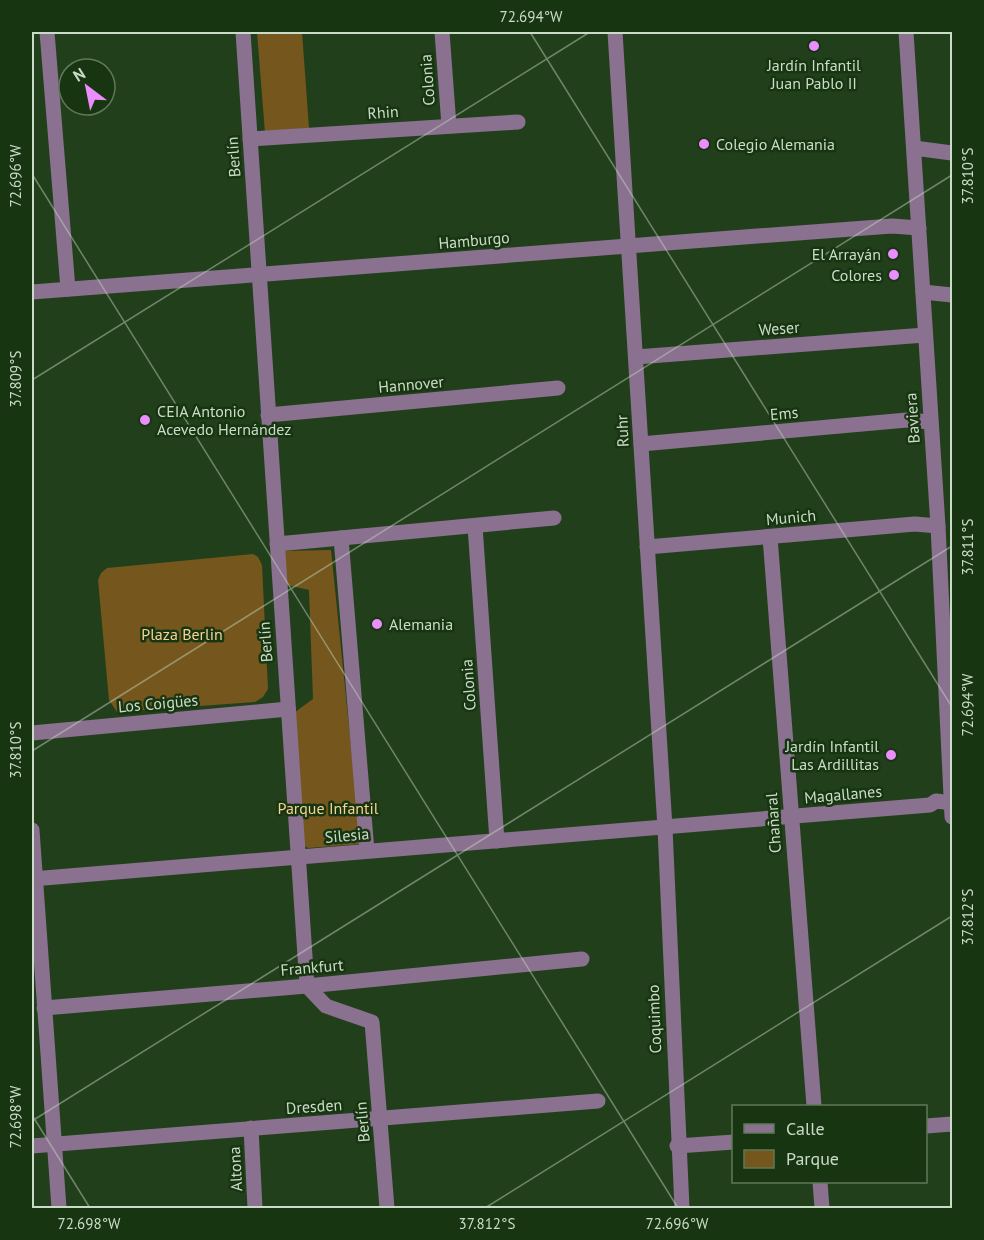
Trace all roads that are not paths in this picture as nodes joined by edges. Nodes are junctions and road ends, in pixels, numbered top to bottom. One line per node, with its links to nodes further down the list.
1 (47, 32): 14 (street)
2 (243, 32): 8 (street, Berlín)
3 (442, 32): 7 (street, Colonia)
4 (615, 32): 12 (street, Ruhr)
5 (906, 32): 9 (street, Baviera)
6 (518, 122): 7 (street, Rhin)
7 (449, 126): 8 (street, Rhin)
8 (250, 139): 13 (street, Berlín)
9 (914, 148): 10 (street); 11 (street, Baviera)
10 (952, 153)
11 (919, 228): 12 (street, Hamburgo); 16 (street, Baviera)
12 (628, 245): 13 (street, Hamburgo); 19 (street, Ruhr)
13 (259, 276): 14 (street, Hamburgo); 21 (street, Berlín)
14 (68, 290): 15 (street, Hamburgo)
15 (32, 292)
16 (923, 292): 17 (street); 18 (street, Baviera)
17 (952, 295)
18 (925, 335): 19 (street, Weser); 22 (street, Baviera)
19 (636, 357): 23 (street, Ruhr)
20 (558, 388): 21 (street, Hannover)
21 (268, 415): 29 (street, Berlín)
22 (930, 422): 23 (street, Ems); 26 (street, Baviera)
23 (641, 444): 30 (street, Ruhr)
24 (554, 519): 25 (street)
25 (475, 526): 28 (street); 37 (street, Colonia)
26 (938, 526): 27 (street, Munich); 33 (street, Baviera)
27 (770, 537): 30 (street, Munich); 34 (street, Chañaral)
28 (341, 538): 29 (street); 38 (street)
29 (277, 544): 31 (street, Berlín)
30 (647, 547): 35 (street, Ruhr)
31 (288, 709): 32 (street, Los Coigües); 39 (street, Berlín)
32 (32, 733)
33 (952, 807): 34 (street, Magallanes)
34 (791, 817): 35 (street, Magallanes); 45 (street, Chañaral)
35 (665, 828): 37 (street, Silesia); 53 (street, Coquimbo)
36 (32, 830): 40 (street)
37 (497, 841): 38 (street, Silesia)
38 (367, 851): 39 (street, Silesia)
39 (298, 857): 40 (street, Silesia); 42 (street, Berlín)
40 (33, 878): 43 (street)
41 (582, 959): 42 (street, Frankfurt)
42 (307, 986): 43 (street, Frankfurt); 46 (street, Berlín)
43 (44, 1008): 51 (street)
44 (598, 1101): 46 (street, Dresden)
45 (814, 1105)
46 (380, 1119): 49 (street, Dresden); 57 (street, Berlín)
47 (952, 1124): 48 (street)
48 (927, 1126)
49 (251, 1128): 51 (street, Dresden); 56 (street, Altona)
50 (732, 1142): 53 (street)
51 (54, 1143): 52 (street, Dresden); 55 (street)
52 (32, 1146)
53 (677, 1146): 58 (street, Coquimbo)
54 (820, 1183): 59 (street)
55 (59, 1209)
56 (255, 1209)
57 (387, 1209)
58 (682, 1209)
59 (822, 1209)

